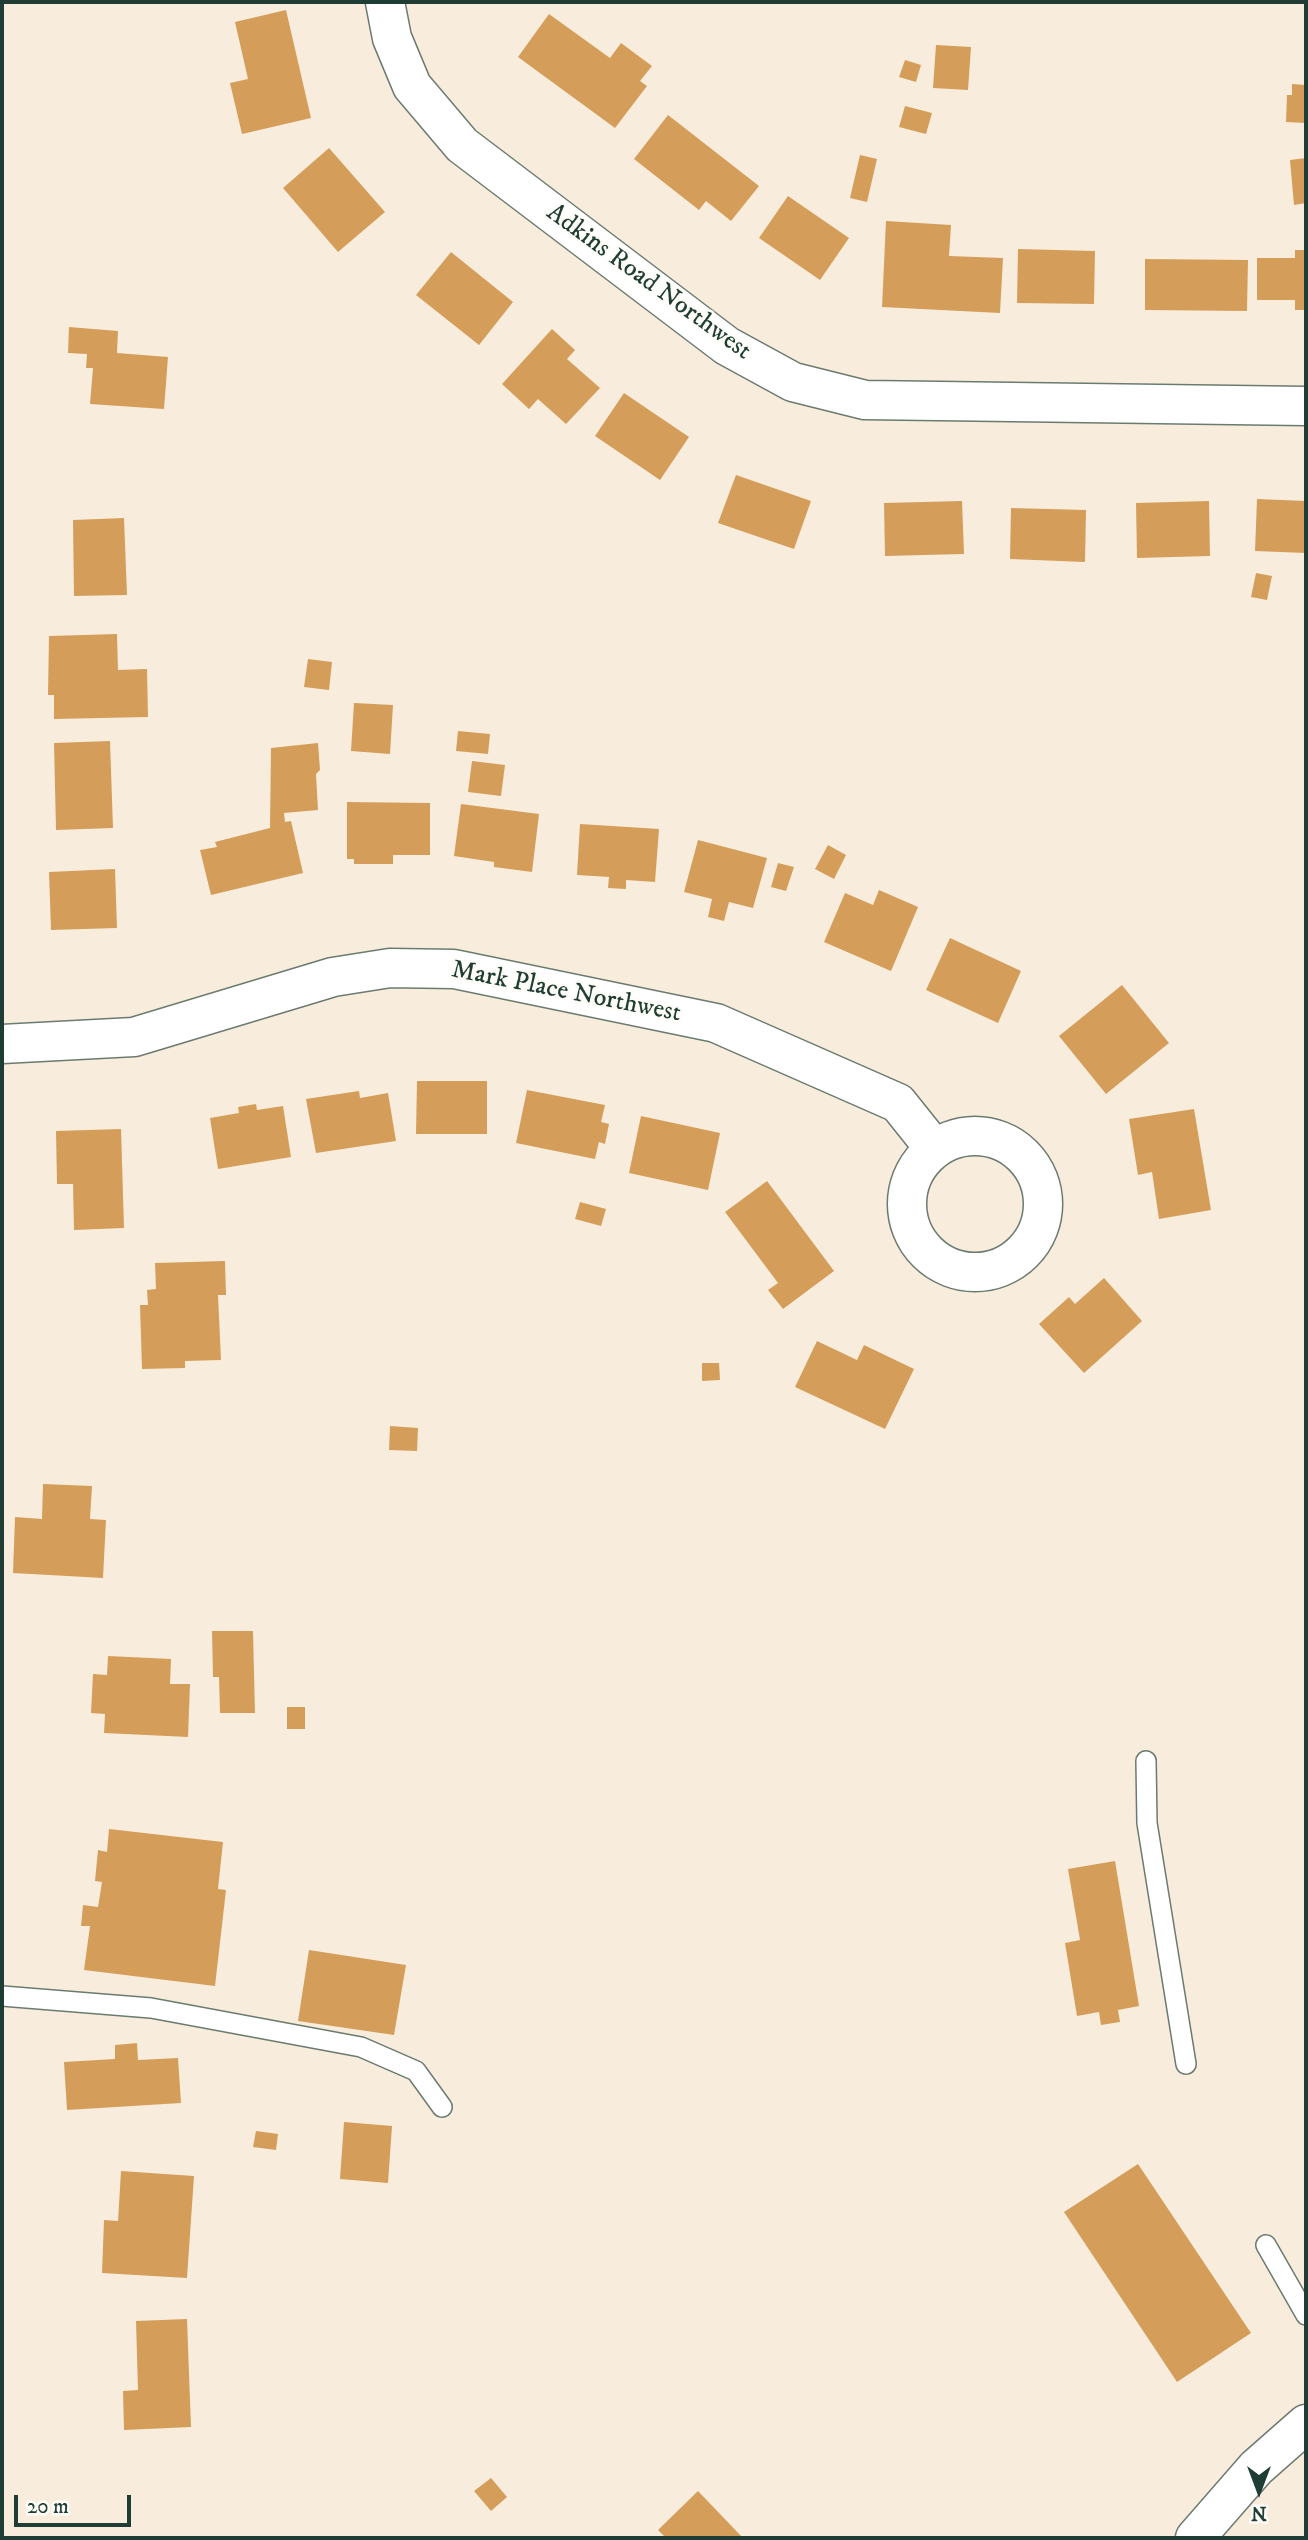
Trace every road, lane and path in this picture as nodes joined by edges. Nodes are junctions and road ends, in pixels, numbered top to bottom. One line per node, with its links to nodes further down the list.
1 (386, 2): 2 (street, Adkins Road Northwest)
2 (1306, 407)
3 (2, 1044): 4 (street, Mark Place Northwest)
4 (934, 1147)
5 (1146, 1761): 7 (lane)
6 (2, 1996): 8 (lane)
7 (1186, 2064)
8 (442, 2107)
9 (1266, 2245): 10 (lane)
10 (1306, 2315)
11 (1306, 2424): 12 (street)
12 (1195, 2538)

